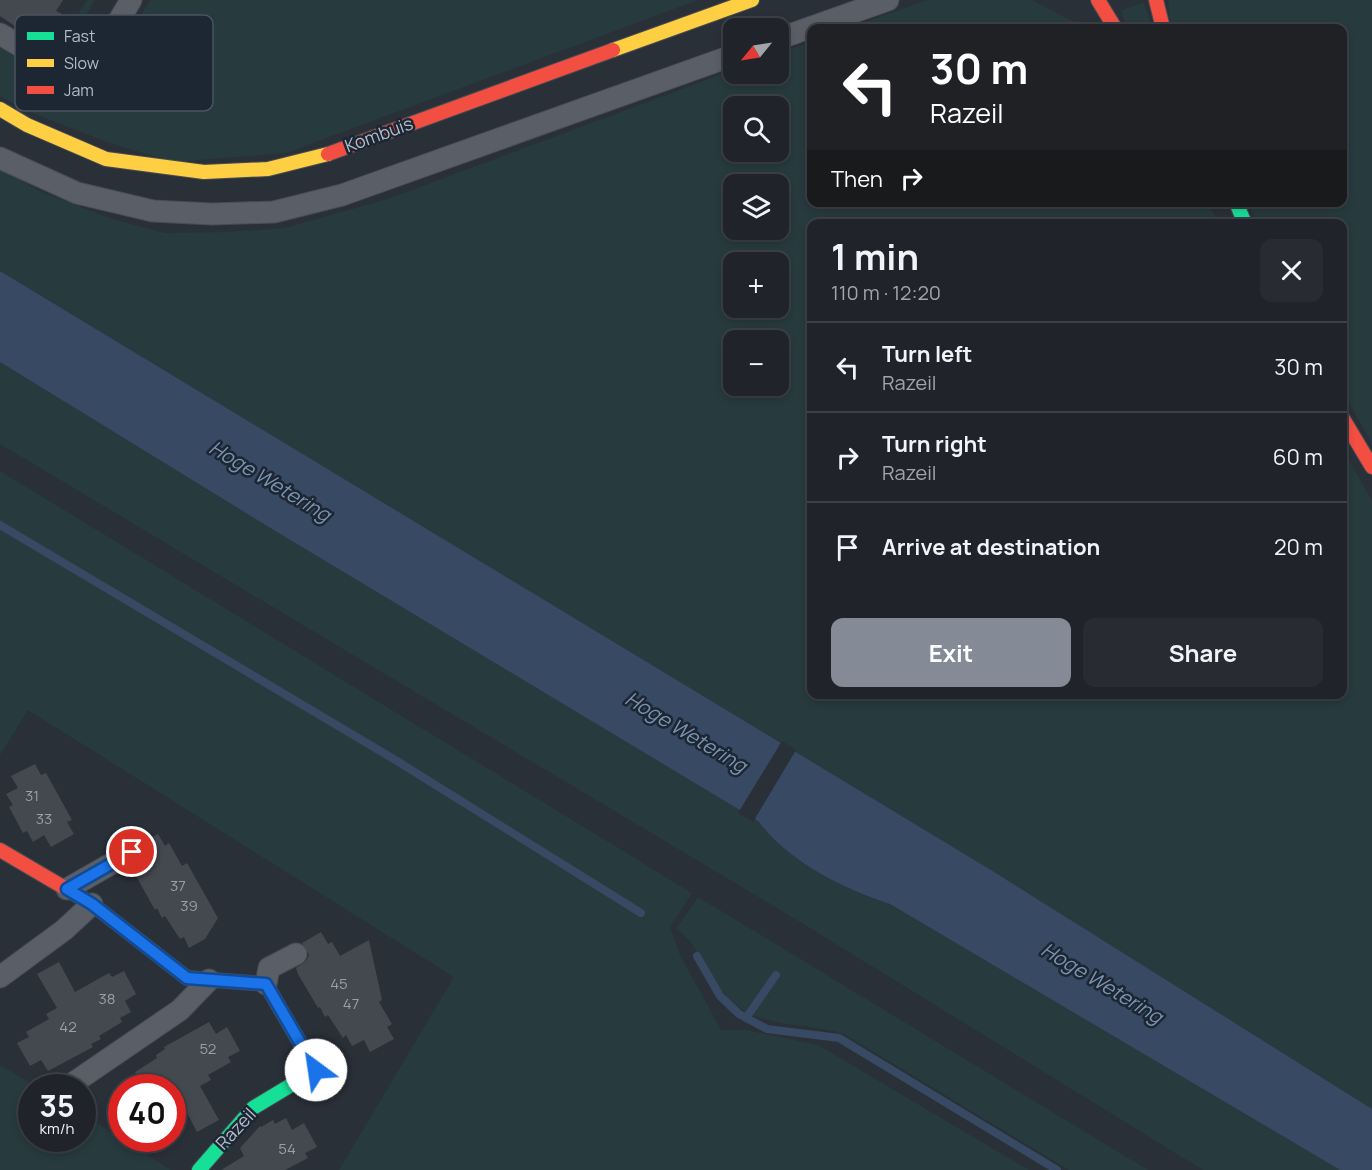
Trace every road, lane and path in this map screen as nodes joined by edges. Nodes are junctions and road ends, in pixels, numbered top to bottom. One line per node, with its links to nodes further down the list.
1 (130, 0): 6 (street)
2 (752, 0): 15 (street, Kombuis)
3 (888, 0): 7 (street)
4 (1098, 0): 8 (street)
5 (1156, 0): 9 (street)
6 (121, 15)
7 (820, 24)
8 (1113, 24)
9 (1161, 24)
10 (807, 29): 12 (street)
11 (0, 34): 13 (street)
12 (789, 35)
13 (15, 43)
14 (723, 59): 16 (street)
15 (0, 109)
16 (0, 158)
17 (1347, 425): 18 (street)
18 (1372, 467)
19 (0, 850): 21 (street)
20 (132, 852): 21 (street)
21 (67, 889): 22 (street)
22 (92, 904): 24 (street); 25 (street)
23 (296, 954): 26 (street)
24 (0, 978)
25 (209, 980): 26 (street); 27 (street)
26 (266, 984): 28 (street, Razeil)
27 (86, 1074)
28 (199, 1170)

